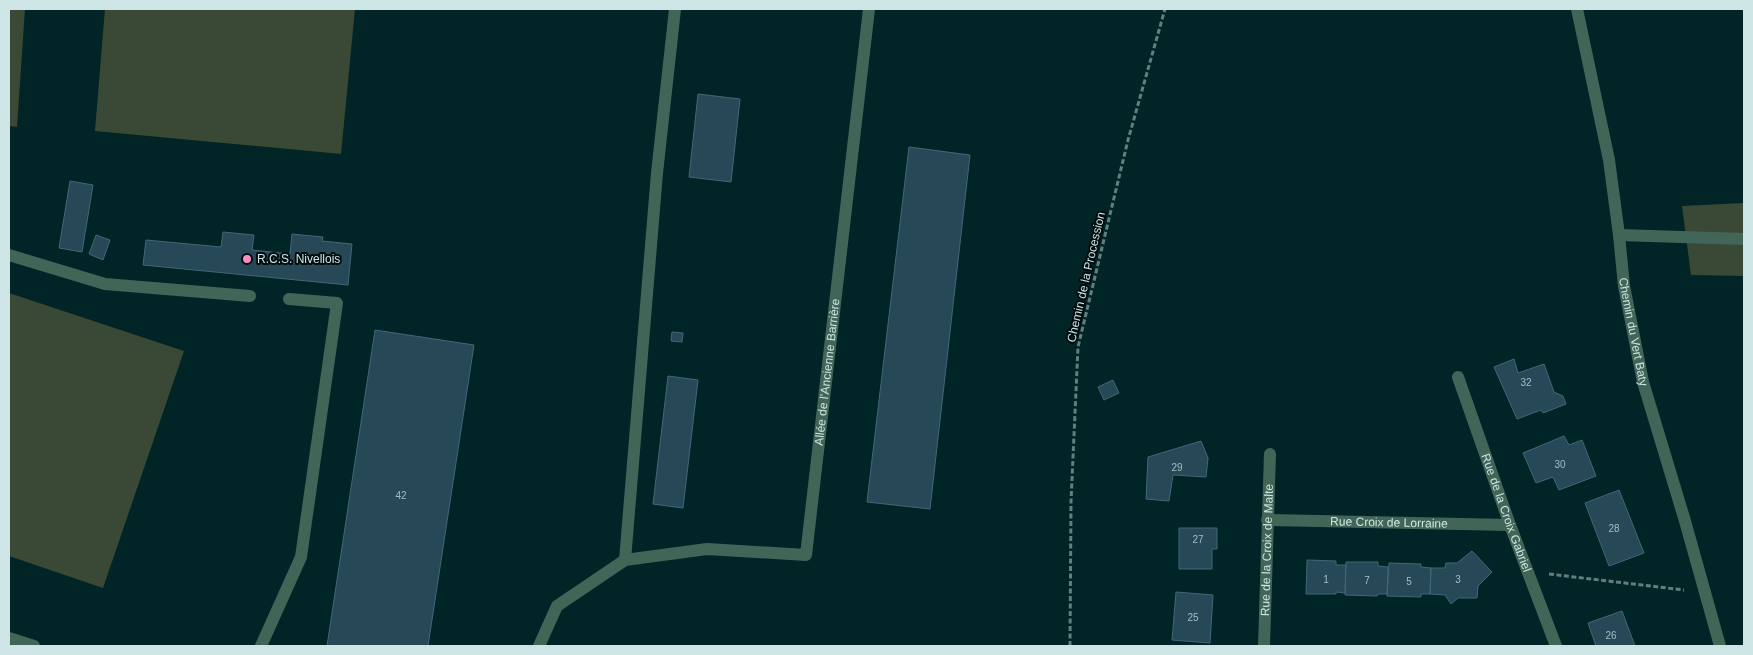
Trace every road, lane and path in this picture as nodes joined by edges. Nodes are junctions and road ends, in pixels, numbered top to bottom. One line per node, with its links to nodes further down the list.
1 (675, 9): 14 (street)
2 (869, 9): 14 (street, Allée de l'Ancienne Barrière)
3 (1165, 9): 21 (path, Chemin de la Procession)
4 (1577, 9): 5 (street, Chemin du Vert Baty)
5 (1619, 236): 6 (street); 16 (street, Chemin du Vert Baty)
6 (1744, 239)
7 (9, 255): 8 (street)
8 (250, 296)
9 (289, 299): 19 (street)
10 (1458, 378): 13 (street, Rue de la Croix Gabriel)
11 (1270, 454): 12 (street, Rue de la Croix de Malte)
12 (1267, 520): 13 (street, Rue Croix de Lorraine); 22 (street, Rue de la Croix de Malte)
13 (1510, 525): 15 (street, Rue de la Croix Gabriel)
14 (625, 560): 20 (street, Allée de l'Ancienne Barrière)
15 (1528, 572): 16 (path); 23 (street, Rue de la Croix Gabriel)
16 (1704, 592): 24 (street, Chemin du Vert Baty)
17 (9, 638): 18 (street)
18 (34, 646)
19 (261, 646)
20 (539, 646)
21 (1070, 646)
22 (1264, 646)
23 (1556, 646)
24 (1720, 646)

